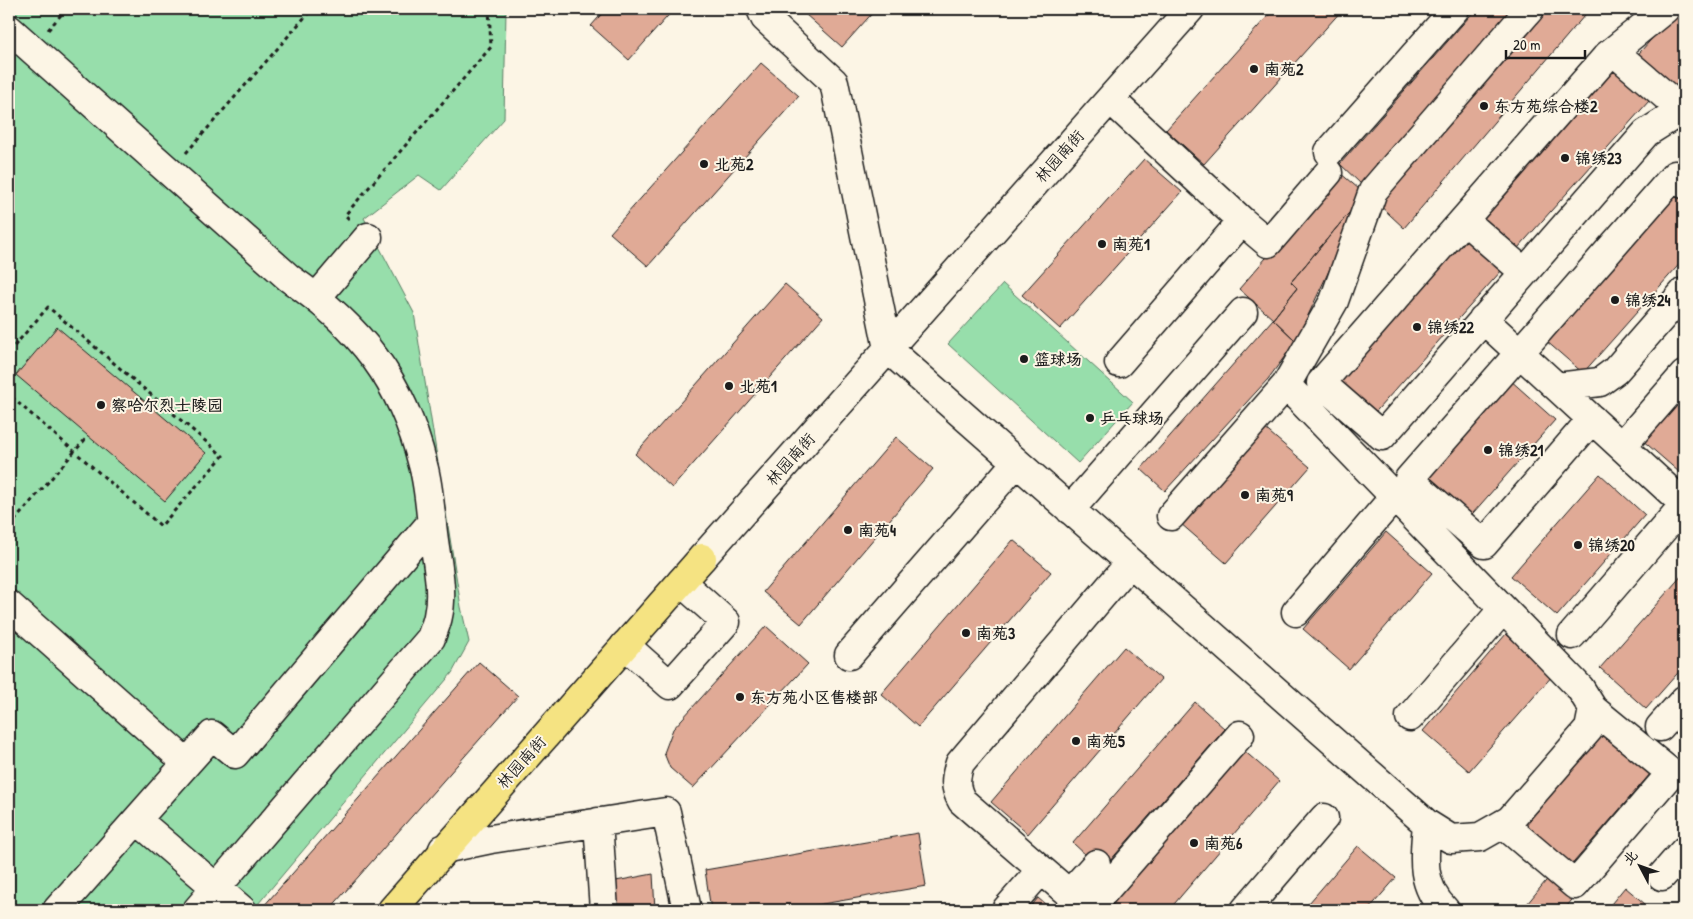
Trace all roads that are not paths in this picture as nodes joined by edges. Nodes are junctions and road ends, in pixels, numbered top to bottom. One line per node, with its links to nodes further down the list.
1 (761, 9): 19 (street)
2 (1190, 9): 8 (street, 林园南街)
3 (1455, 9): 12 (street)
4 (1530, 9): 23 (street)
5 (1665, 9): 7 (street)
6 (9, 29): 16 (street)
7 (1613, 51): 9 (street); 11 (street)
8 (1110, 99): 12 (street); 19 (street, 林园南街)
9 (1683, 110): 14 (street)
10 (1684, 184): 20 (street)
11 (1464, 220): 14 (street); 18 (street)
12 (1242, 221): 21 (street)
13 (368, 237): 16 (street)
14 (1524, 272): 18 (street)
15 (1684, 292): 24 (street)
16 (317, 297): 32 (street)
17 (1243, 312): 30 (street)
18 (1483, 319): 20 (street)
19 (888, 349): 27 (street); 33 (street, 林园南街)
20 (1519, 352): 24 (street); 25 (street)
21 (1119, 362)
22 (1684, 375): 26 (street)
23 (1286, 385): 28 (street); 31 (street)
24 (1557, 387): 25 (street)
25 (1592, 419): 26 (street)
26 (1622, 446): 29 (street)
27 (1016, 463): 30 (street); 41 (street)
28 (1394, 497): 37 (street); 38 (street)
29 (1684, 504): 39 (street)
30 (1070, 510): 34 (street)
31 (1171, 516)
32 (431, 523): 47 (street); 58 (street)
33 (702, 558): 35 (main road, 林园南街)
34 (1130, 562): 51 (street); 56 (street)
35 (681, 582): 40 (main road, 林园南街); 40 (street)
36 (9, 605): 47 (street)
37 (1503, 609): 43 (street); 44 (street)
38 (1296, 612)
39 (1572, 634)
40 (625, 645): 53 (main road, 林园南街)
41 (849, 655)
42 (1684, 700): 45 (street)
43 (1593, 709): 52 (street); 52 (street)
44 (1410, 717)
45 (1660, 727)
46 (1240, 735): 59 (street)
47 (187, 763): 49 (street)
48 (1324, 818): 68 (street)
49 (137, 820): 58 (street); 61 (street)
50 (598, 822): 53 (street); 65 (street); 66 (street)
51 (1427, 824): 52 (street); 60 (street)
52 (1503, 824)
53 (443, 849): 64 (main road, 林园南街)
54 (1684, 851): 57 (street)
55 (1096, 864): 59 (street)
56 (1041, 870): 59 (street); 67 (street)
57 (1662, 876)
58 (216, 888): 62 (street); 63 (street)
59 (1082, 905)
60 (1437, 907)
61 (58, 910)
62 (197, 910)
63 (242, 910)
64 (392, 910)
65 (604, 910)
66 (687, 910)
67 (1006, 910)
68 (1244, 910)

